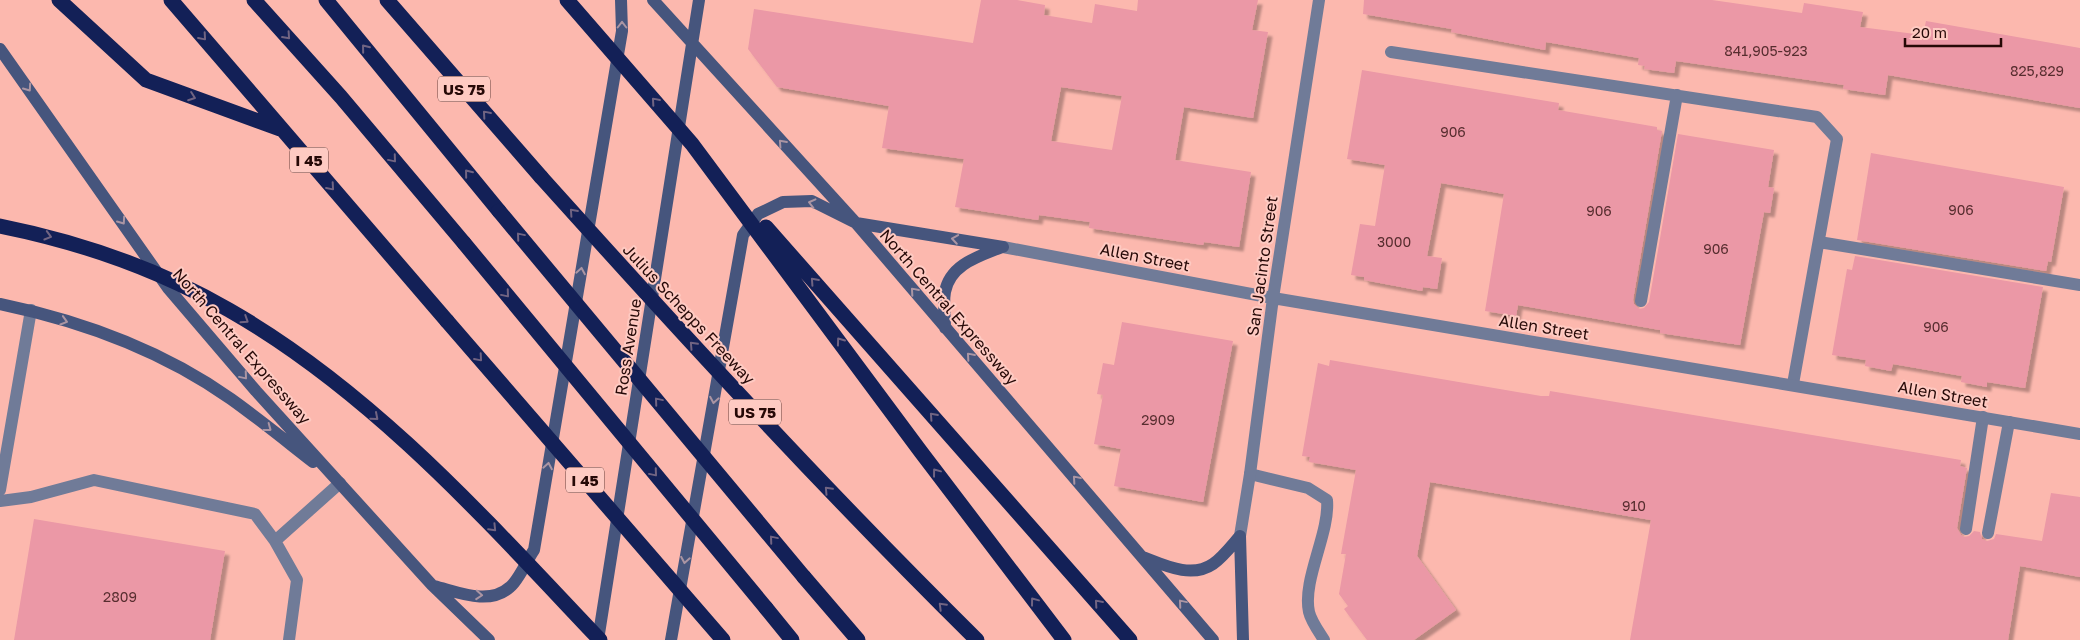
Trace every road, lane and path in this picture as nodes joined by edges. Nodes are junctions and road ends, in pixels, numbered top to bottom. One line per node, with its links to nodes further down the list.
1 (59, 0): 15 (highway, one-way to 15)
2 (171, 0): 15 (highway, I 45, one-way to 15)
3 (254, 0): 46 (highway, one-way to 46, bridge)
4 (326, 0): 47 (highway, one-way to 4, bridge)
5 (387, 0): 48 (highway, Julius Schepps Freeway / US 75, one-way to 5, bridge)
6 (567, 0): 16 (highway, one-way to 6, bridge)
7 (621, 0): 40 (main road, one-way to 7)
8 (653, 0): 11 (main road, North Central Expressway)
9 (699, 0): 11 (main road, Ross Avenue)
10 (1319, 0): 22 (street, San Jacinto Street)
11 (693, 45): 17 (main road, North Central Expressway, one-way to 11); 43 (main road, Ross Avenue)
12 (0, 49): 32 (main road, North Central Expressway, one-way to 32)
13 (1391, 52): 14 (street)
14 (1676, 95): 19 (street); 23 (street)
15 (283, 130): 45 (highway, I 45, one-way to 45, bridge)
16 (692, 144): 49 (highway, one-way to 16, bridge); 50 (highway, one-way to 16, bridge)
17 (856, 224): 20 (main road, one-way to 17); 26 (main road, North Central Expressway, one-way to 17); 44 (main road, one-way to 44)
18 (0, 226): 43 (highway, one-way to 43, bridge)
19 (1819, 242): 21 (street); 27 (street)
20 (1003, 247): 22 (street, Allen Street); 26 (main road)
21 (2080, 285)
22 (1273, 298): 27 (street, Allen Street); 31 (street, San Jacinto Street)
23 (1641, 300)
24 (0, 304): 25 (main road)
25 (31, 310): 32 (main road, one-way to 32); 33 (street)
26 (946, 328): 39 (main road, North Central Expressway, one-way to 26)
27 (1793, 384): 28 (street, Allen Street)
28 (1983, 417): 29 (street, Allen Street); 35 (street)
29 (2009, 422): 30 (street, Allen Street); 36 (street)
30 (2080, 434)
31 (1250, 474): 37 (street, San Jacinto Street); 53 (street)
32 (340, 483): 38 (street); 40 (main road, North Central Expressway)
33 (0, 490)
34 (0, 501): 38 (street)
35 (1966, 529)
36 (1988, 533)
37 (1240, 536): 39 (main road); 52 (main road)
38 (275, 541): 41 (street)
39 (1143, 557): 51 (main road, North Central Expressway, one-way to 39)
40 (432, 585): 42 (main road, North Central Expressway)
41 (289, 640)
42 (489, 640)
43 (599, 640)
44 (671, 640)
45 (723, 640)
46 (792, 640)
47 (858, 640)
48 (977, 640)
49 (1064, 640)
50 (1130, 640)
51 (1213, 640)
52 (1243, 640)
53 (1324, 640)

